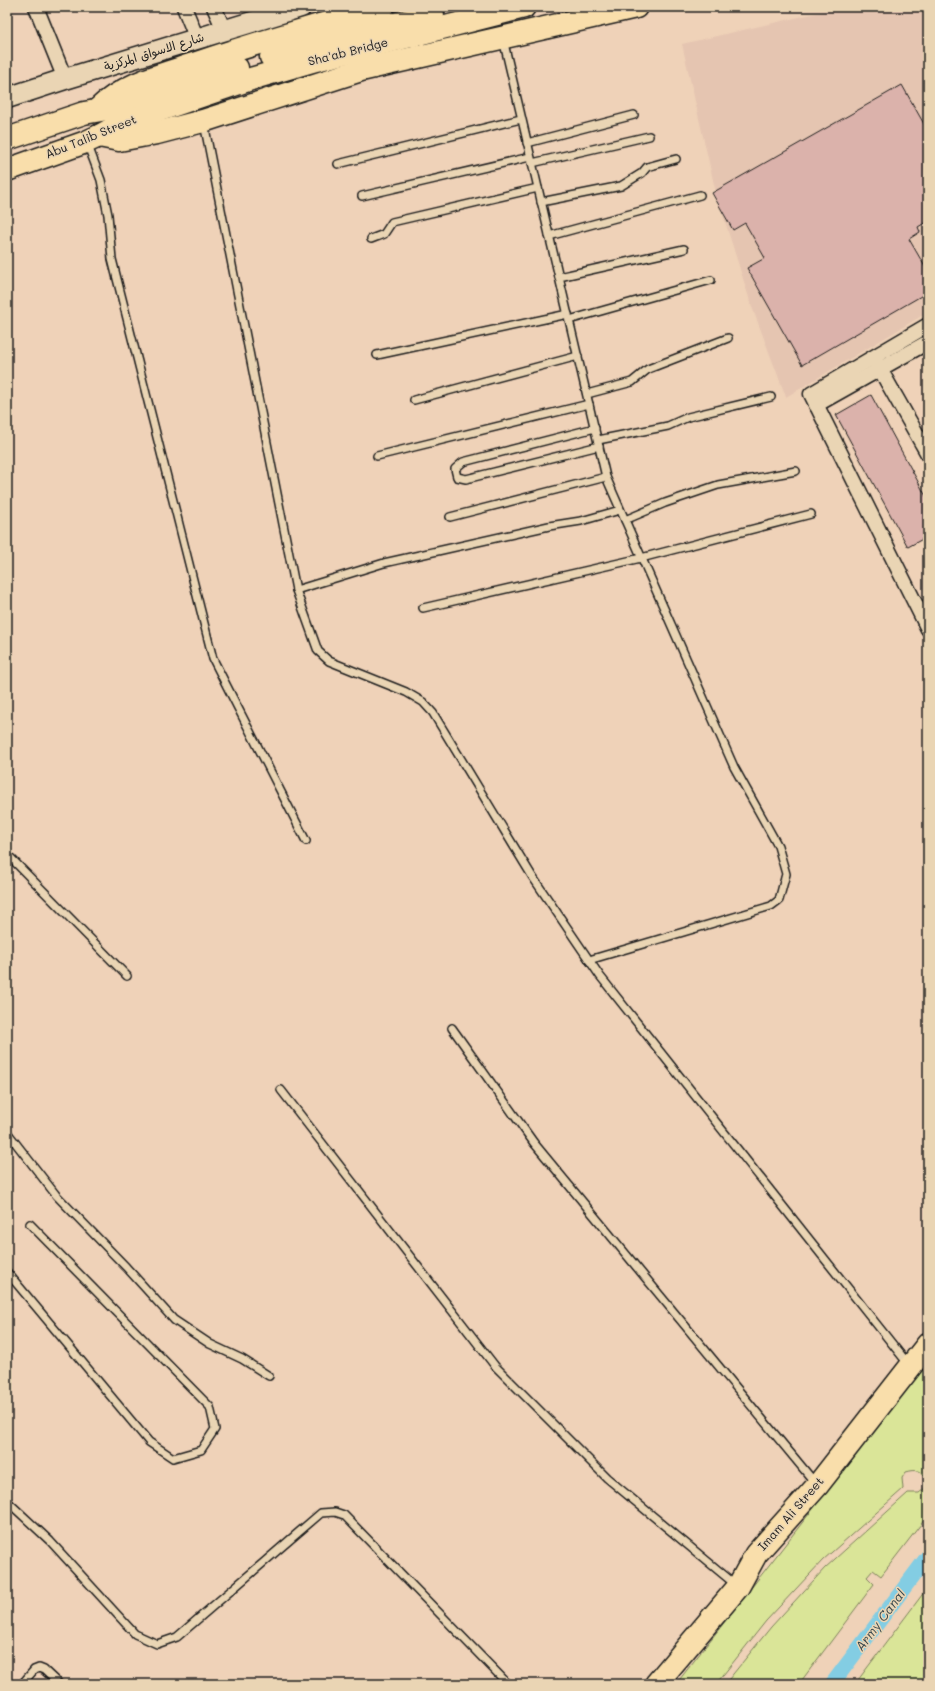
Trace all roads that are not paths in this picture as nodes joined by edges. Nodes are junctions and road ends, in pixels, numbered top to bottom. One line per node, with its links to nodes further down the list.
1 (36, 7): 12 (street)
2 (184, 7): 11 (street)
3 (214, 7): 9 (street)
4 (301, 7): 9 (street, شارع الاسواق المركزية)
5 (383, 7): 15 (highway)
6 (462, 7): 13 (highway, Sha'ab Bridge)
7 (524, 7): 13 (highway, Sha'ab Bridge)
8 (636, 7): 10 (highway)
9 (224, 30): 11 (street, شارع الاسواق المركزية)
10 (502, 37): 17 (lane); 18 (highway)
11 (197, 39): 12 (street, شارع الاسواق المركزية)
12 (66, 79): 14 (street, شارع الاسواق المركزية)
13 (173, 97): 15 (highway, Abu Talib Street); 21 (highway, Abu Talib Street)
14 (7, 98)
15 (96, 111): 20 (highway, Abu Talib Street)
16 (634, 115): 22 (lane)
17 (521, 118): 22 (lane); 25 (lane)
18 (203, 120): 21 (highway); 60 (lane)
19 (649, 136): 24 (lane)
20 (7, 139)
21 (93, 139): 26 (highway, Abu Talib Street); 63 (lane)
22 (527, 143): 24 (lane)
23 (676, 159): 30 (lane)
24 (531, 160): 27 (lane); 29 (lane)
25 (338, 164)
26 (7, 170)
27 (538, 188): 30 (lane); 32 (lane)
28 (700, 195): 31 (lane)
29 (362, 196)
30 (541, 202): 31 (lane)
31 (549, 236): 34 (lane)
32 (371, 239)
33 (684, 249): 34 (lane)
34 (559, 277): 36 (lane)
35 (711, 280): 36 (lane)
36 (569, 317): 40 (lane); 41 (lane)
37 (928, 325): 42 (street)
38 (728, 338): 44 (lane)
39 (928, 342): 43 (street)
40 (377, 355)
41 (578, 356): 44 (lane); 46 (lane)
42 (873, 357): 43 (street); 48 (street)
43 (880, 369): 48 (street); 51 (street)
44 (587, 394): 47 (lane)
45 (771, 397): 50 (lane)
46 (414, 400)
47 (589, 404): 49 (lane); 52 (lane)
48 (816, 405): 62 (street)
49 (595, 428): 50 (lane); 50 (lane)
50 (598, 443): 54 (lane)
51 (928, 454)
52 (377, 456)
53 (796, 471): 58 (lane)
54 (606, 477): 55 (lane); 57 (lane)
55 (620, 510): 58 (lane); 60 (lane)
56 (811, 514): 59 (lane)
57 (450, 517)
58 (625, 520): 59 (lane)
59 (641, 558): 61 (lane); 65 (lane)
60 (296, 590): 65 (lane)
61 (423, 608)
62 (928, 629)
63 (306, 841)
64 (7, 854): 66 (lane)
65 (589, 960): 73 (lane)
66 (127, 976)
67 (452, 1028): 75 (lane)
68 (281, 1090): 77 (lane)
69 (7, 1132): 74 (lane)
70 (30, 1224): 71 (lane)
71 (7, 1272)
72 (928, 1344): 73 (highway, Imam Ali Street)
73 (910, 1367): 75 (highway, Imam Ali Street)
74 (269, 1376)
75 (817, 1486): 77 (highway, Imam Ali Street)
76 (7, 1501): 80 (lane)
77 (738, 1587): 81 (highway, Imam Ali Street)
78 (22, 1684): 79 (lane)
79 (60, 1684)
80 (508, 1684)
81 (656, 1684)

